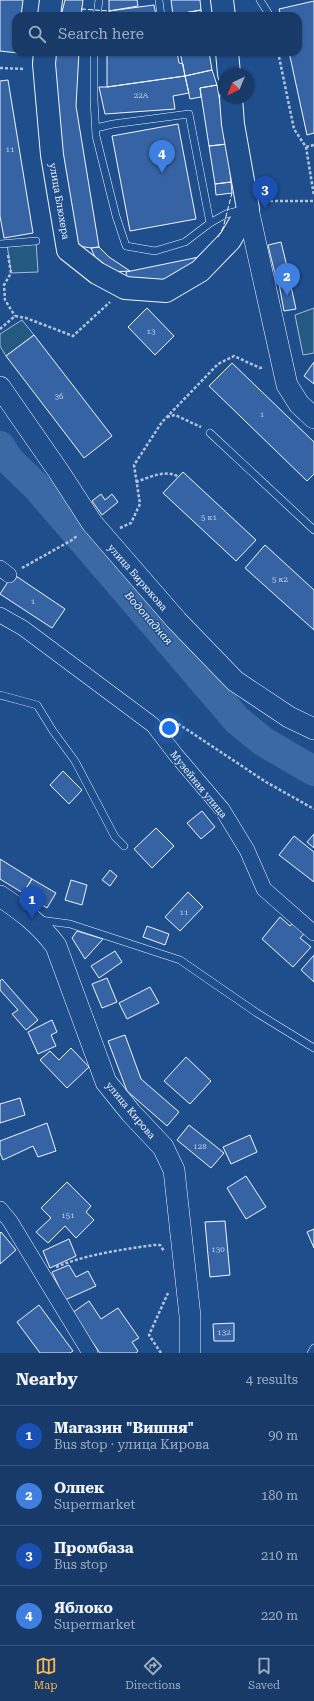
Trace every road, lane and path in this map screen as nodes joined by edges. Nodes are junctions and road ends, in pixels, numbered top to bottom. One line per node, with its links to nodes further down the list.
1 (51, 0): 6 (main road)
2 (99, 0): 7 (lane)
3 (159, 0): 8 (lane)
4 (222, 0): 9 (main road)
5 (260, 0): 10 (lane)
6 (50, 12)
7 (98, 12)
8 (160, 12)
9 (224, 12)
10 (268, 12)
11 (45, 56): 29 (main road, улица Блюхера)
12 (94, 56): 19 (lane)
13 (227, 56): 16 (main road)
14 (279, 56): 21 (path)
15 (0, 68): 17 (path)
16 (228, 68)
17 (32, 70)
18 (231, 104): 25 (main road)
19 (96, 128): 26 (lane); 26 (lane)
20 (314, 145): 21 (path)
21 (306, 147): 22 (path)
22 (314, 196)
23 (314, 201): 24 (path)
24 (278, 202)
25 (248, 208): 26 (lane); 29 (main road, улица Блюхера); 32 (street)
26 (210, 222)
27 (36, 241): 28 (lane)
28 (3, 244): 30 (path)
29 (125, 288): 30 (path)
30 (15, 316): 31 (path)
31 (0, 329)
32 (282, 362): 34 (path); 35 (street)
33 (0, 387): 40 (street, улица Бирюкова)
34 (166, 417): 36 (path); 38 (path)
35 (314, 417)
36 (210, 433): 39 (lane)
37 (179, 476): 38 (path)
38 (136, 482): 40 (path)
39 (314, 530)
40 (103, 537): 46 (street, улица Бирюкова)
41 (72, 540): 42 (path)
42 (4, 571)
43 (0, 615): 45 (street, Музейная улица)
44 (0, 695): 48 (lane)
45 (153, 725): 47 (path); 51 (street, Музейная улица)
46 (314, 729)
47 (314, 809)
48 (124, 846)
49 (2, 900): 50 (street, улица Кирова)
50 (33, 920): 52 (lane); 60 (street, улица Кирова)
51 (314, 933)
52 (314, 1048)
53 (0, 1209): 55 (street)
54 (164, 1256): 55 (path)
55 (42, 1274): 58 (street)
56 (168, 1293): 59 (path)
57 (314, 1348): 61 (lane)
58 (90, 1353)
59 (160, 1353)
60 (190, 1353)
61 (311, 1353)

